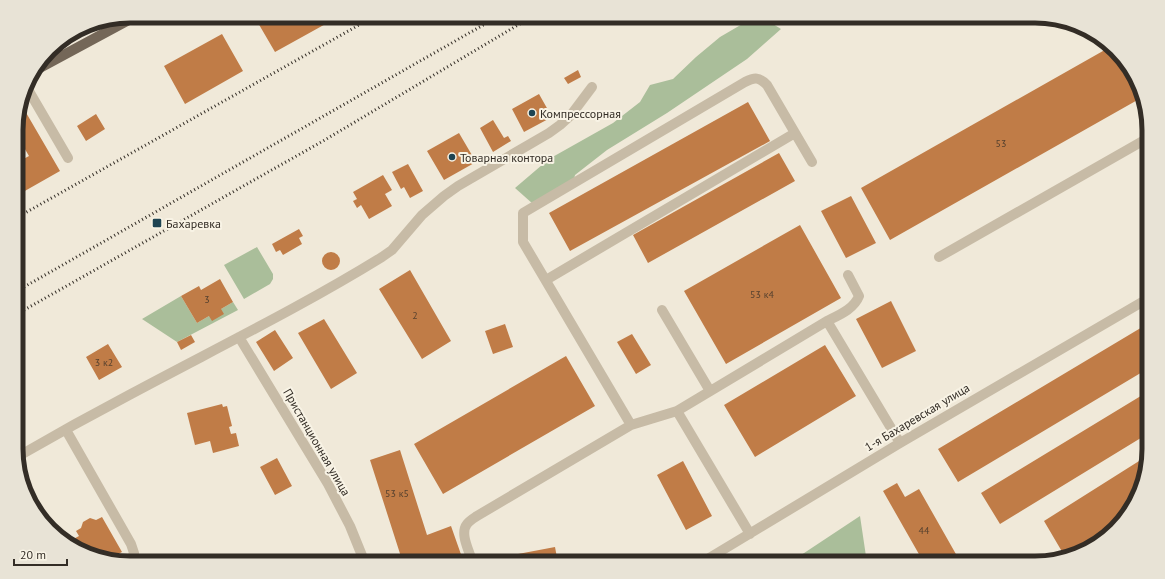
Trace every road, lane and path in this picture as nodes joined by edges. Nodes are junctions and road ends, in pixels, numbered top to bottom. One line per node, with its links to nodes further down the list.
1 (122, 24): 2 (main road)
2 (45, 64)
3 (592, 87): 15 (street)
4 (30, 93): 7 (street)
5 (795, 133): 8 (street); 11 (street); 11 (street)
6 (1142, 141): 9 (street)
7 (68, 158)
8 (812, 162)
9 (939, 256)
10 (848, 275): 14 (street)
11 (546, 280): 18 (street)
12 (1142, 302): 20 (street, 1-я Бахаревская улица)
13 (662, 310): 16 (street)
14 (827, 321): 16 (street); 20 (street)
15 (239, 337): 19 (street); 24 (street, Пристанционная улица)
16 (710, 391): 17 (street)
17 (676, 411): 18 (street); 22 (street)
18 (631, 425): 25 (street)
19 (66, 430): 21 (street); 23 (street)
20 (900, 442): 22 (street, 1-я Бахаревская улица)
21 (23, 454)
22 (750, 534): 26 (street, 1-я Бахаревская улица)
23 (133, 556)
24 (362, 556)
25 (470, 556)
26 (713, 556)

